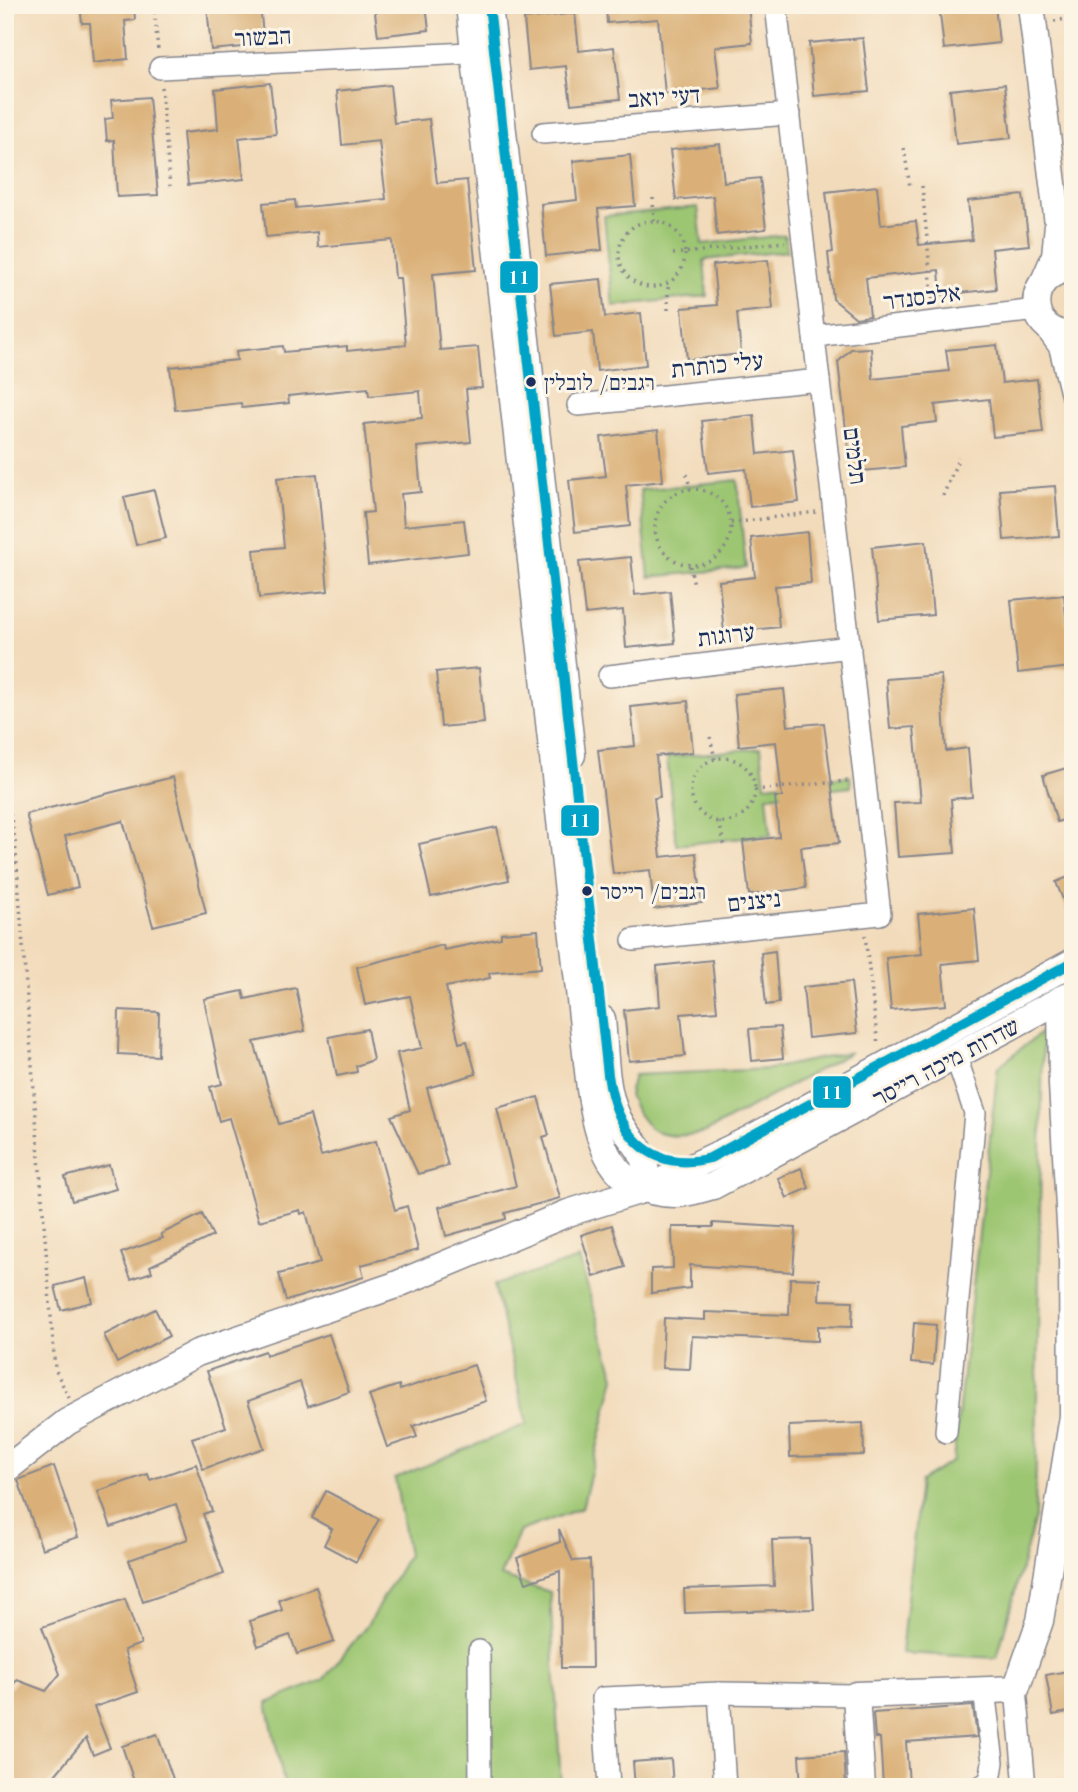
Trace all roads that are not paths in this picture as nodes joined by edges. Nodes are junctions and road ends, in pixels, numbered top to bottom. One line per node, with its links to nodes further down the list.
1 (469, 5): 5 (street)
2 (489, 5): 5 (street)
3 (776, 5): 7 (street, תלמים)
4 (1050, 12): 9 (street); 11 (street)
5 (484, 52): 6 (street, הבשור); 24 (street); 26 (street)
6 (160, 68)
7 (789, 114): 8 (street, דעי יואב); 13 (street, תלמים)
8 (542, 133)
9 (1073, 228)
10 (1073, 269): 11 (street)
11 (1045, 279): 12 (street)
12 (1054, 325): 13 (street, אלכסנדר); 15 (street)
13 (814, 336): 14 (street, תלמים)
14 (819, 380): 16 (street, עלי כותרת); 17 (street, תלמים)
15 (1073, 391)
16 (578, 405)
17 (849, 647): 18 (street, ערוגות); 19 (street, תלמים)
18 (609, 676)
19 (872, 915): 20 (street, ניצנים)
20 (633, 940)
21 (1073, 962): 25 (street, שדרות מיכה רייסר)
22 (1067, 996): 23 (street, שדרות מיכה רייסר); 28 (street)
23 (956, 1057): 26 (street, שדרות מיכה רייסר); 27 (street)
24 (640, 1149): 25 (street); 26 (street)
25 (707, 1159): 26 (street, שדרות מיכה רייסר)
26 (646, 1189): 29 (street)
27 (946, 1432)
28 (1070, 1442): 31 (street)
29 (5, 1470)
30 (479, 1651): 35 (street)
31 (1016, 1689): 32 (street); 40 (street)
32 (984, 1690): 34 (street); 39 (street)
33 (719, 1693): 34 (street); 36 (street); 37 (street)
34 (856, 1695): 38 (street)
35 (480, 1787)
36 (610, 1787)
37 (725, 1787)
38 (862, 1787)
39 (980, 1787)
40 (1025, 1787)

